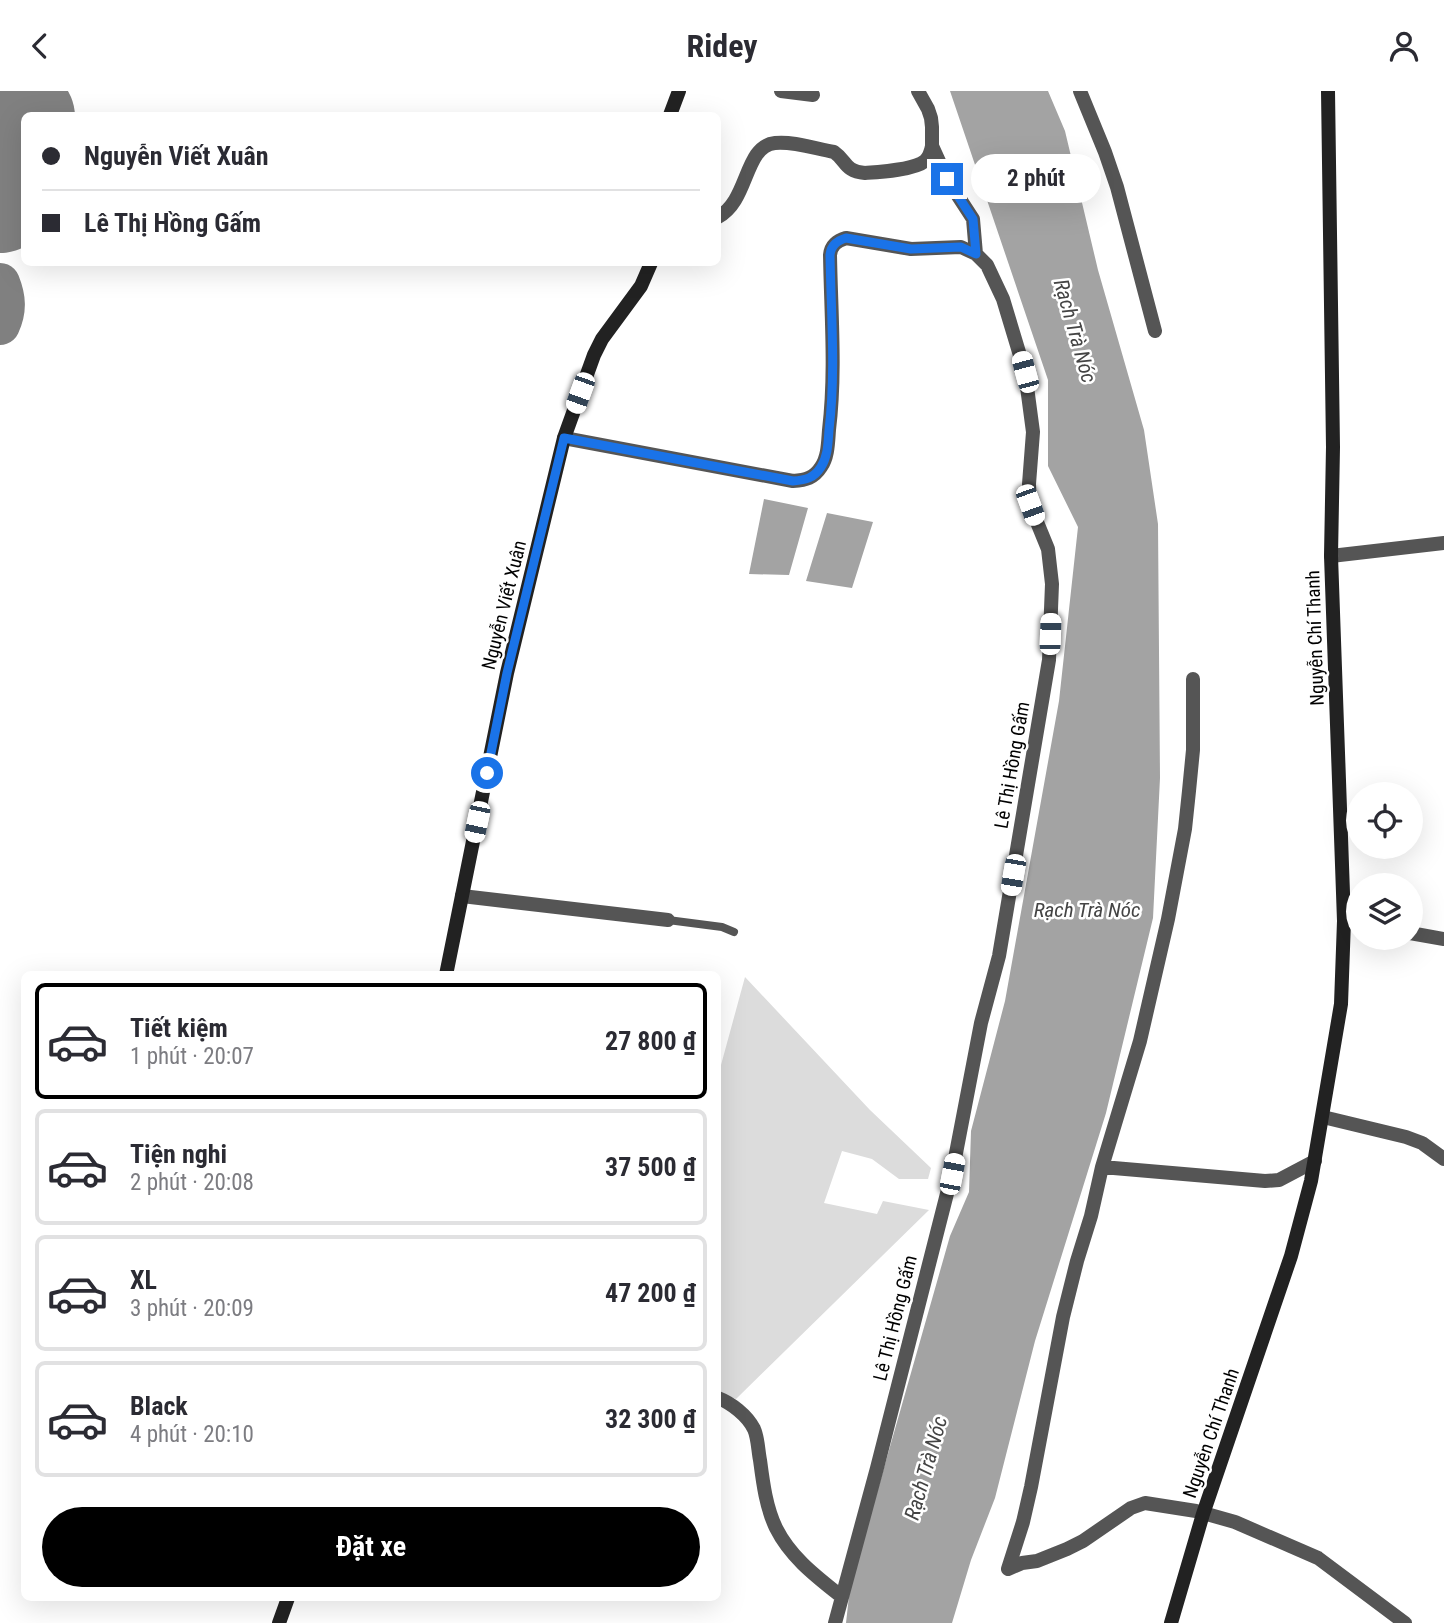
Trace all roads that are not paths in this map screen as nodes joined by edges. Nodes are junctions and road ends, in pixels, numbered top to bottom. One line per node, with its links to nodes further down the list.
1 (679, 91): 7 (main road)
2 (781, 91): 6 (street)
3 (918, 91): 8 (street, Lê Thị Hồng Gấm)
4 (1080, 91): 12 (street)
5 (1328, 91): 15 (main road, Nguyễn Chí Thanh)
6 (813, 96)
7 (671, 112)
8 (932, 146): 9 (street); 10 (street, Lê Thị Hồng Gấm)
9 (721, 215)
10 (976, 254): 13 (street); 31 (street, Lê Thị Hồng Gấm)
11 (650, 266): 13 (main road, Nguyễn Viết Xuân)
12 (1155, 331)
13 (564, 438): 18 (main road, Nguyễn Viết Xuân)
14 (1444, 543): 15 (street)
15 (1331, 556): 17 (main road, Nguyễn Chí Thanh)
16 (1193, 679): 28 (street)
17 (1348, 873)
18 (462, 896): 19 (street); 24 (main road, Nguyễn Viết Xuân)
19 (667, 920): 20 (lane)
20 (734, 932)
21 (1423, 935): 22 (street)
22 (1444, 939)
23 (1348, 950): 25 (main road, Nguyễn Chí Thanh)
24 (447, 971)
25 (1323, 1117): 26 (street); 27 (main road, Nguyễn Chí Thanh)
26 (1444, 1159)
27 (1315, 1161): 28 (street); 30 (main road, Nguyễn Chí Thanh)
28 (1102, 1167): 30 (street)
29 (721, 1399): 31 (street)
30 (1203, 1514): 35 (main road, Nguyễn Chí Thanh); 36 (street)
31 (842, 1597): 34 (street, Lê Thị Hồng Gấm)
32 (287, 1601): 33 (main road)
33 (279, 1623)
34 (835, 1623)
35 (1171, 1623)
36 (1405, 1623)

